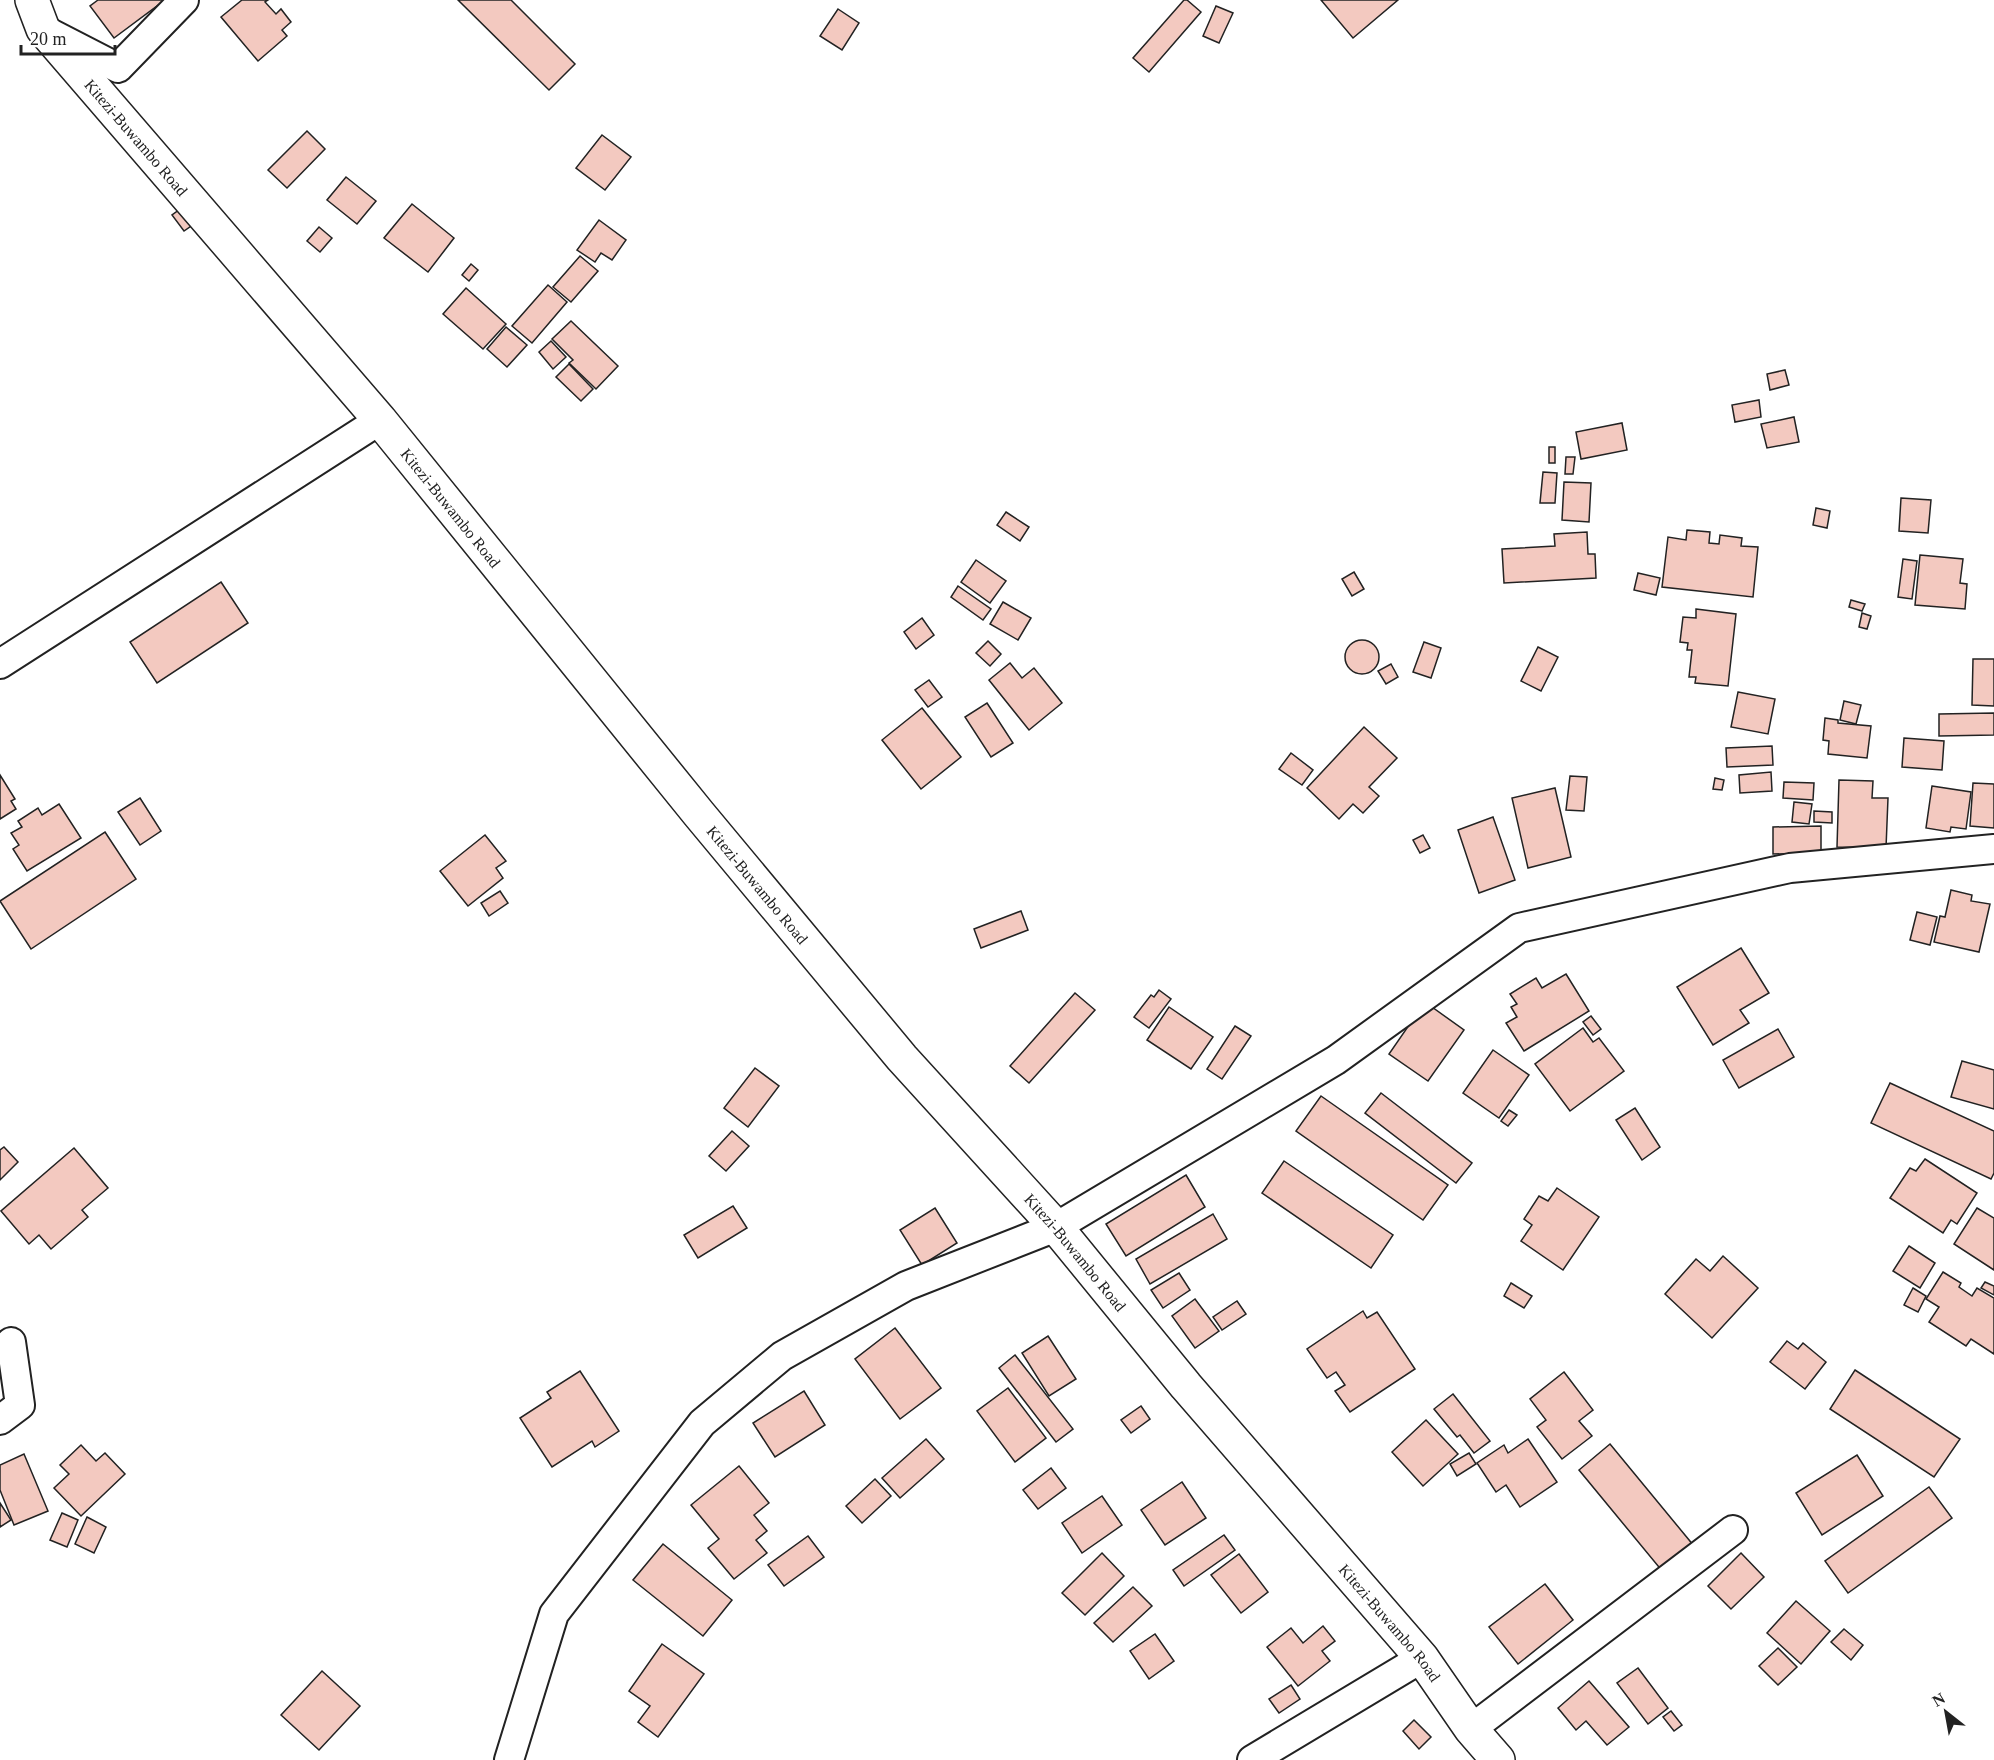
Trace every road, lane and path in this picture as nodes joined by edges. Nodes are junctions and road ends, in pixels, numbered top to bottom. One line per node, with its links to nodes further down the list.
1 (184, 0): 2 (street)
2 (37, 14): 3 (street, Kitezi-Buwambo Road)
3 (380, 420): 4 (street); 6 (street, Kitezi-Buwambo Road)
4 (0, 664)
5 (1994, 849): 6 (street)
6 (1056, 1227): 10 (street, Kitezi-Buwambo Road); 12 (street)
7 (11, 1342): 8 (street)
8 (0, 1420)
9 (1733, 1530): 11 (street)
10 (1422, 1658): 11 (street, Kitezi-Buwambo Road); 13 (street)
11 (1471, 1729): 14 (street, Kitezi-Buwambo Road)
12 (509, 1760)
13 (1252, 1760)
14 (1498, 1760)

